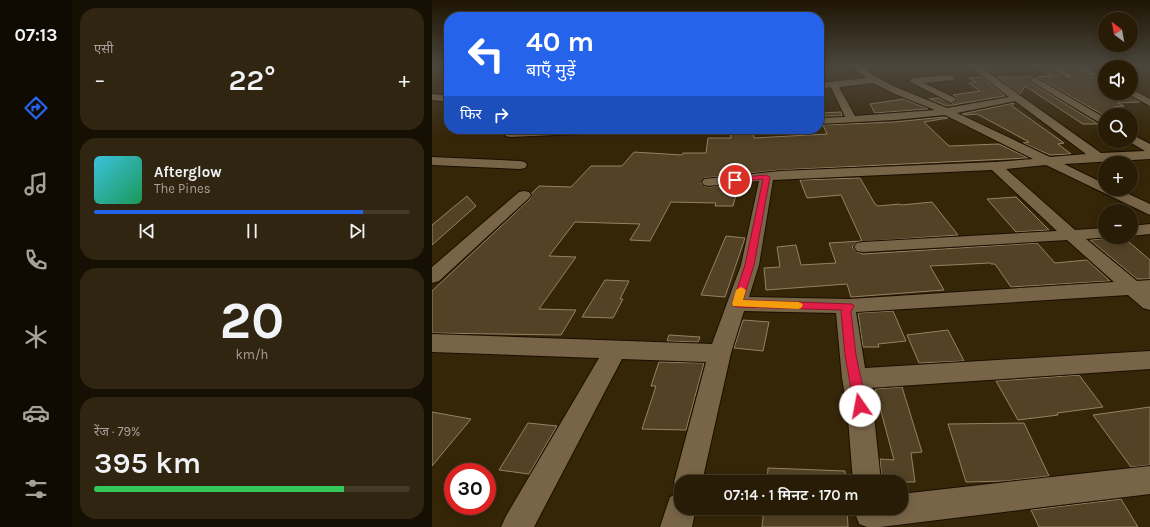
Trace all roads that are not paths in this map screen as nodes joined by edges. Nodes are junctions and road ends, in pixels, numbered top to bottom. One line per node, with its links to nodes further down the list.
1 (837, 91): 14 (street)
2 (895, 91): 12 (street)
3 (933, 91): 11 (street)
4 (1007, 91): 9 (street)
5 (1052, 91): 13 (street)
6 (1138, 96): 10 (street)
7 (432, 97): 8 (street)
8 (444, 98)
9 (1017, 98): 11 (street); 20 (street)
10 (1150, 103)
11 (968, 108): 12 (street)
12 (946, 111): 14 (street); 22 (street)
13 (1098, 119)
14 (852, 120): 15 (street)
15 (824, 122)
16 (1138, 142): 17 (street)
17 (1150, 150)
18 (1150, 155): 19 (street)
19 (1124, 156)
20 (1098, 157): 22 (street)
21 (432, 161): 23 (street)
22 (1050, 161): 24 (street); 27 (street)
23 (520, 165)
24 (996, 166): 25 (street); 34 (street)
25 (766, 177): 26 (street); 39 (street)
26 (709, 182)
27 (1098, 185)
28 (524, 195): 36 (street)
29 (1120, 196): 30 (street)
30 (1150, 210)
31 (1150, 229): 32 (street)
32 (1138, 230)
33 (1098, 233): 34 (street)
34 (1071, 235): 35 (street); 37 (street)
35 (863, 247)
36 (432, 276)
37 (1141, 288): 38 (street); 40 (street)
38 (1150, 303)
39 (737, 304): 40 (street); 43 (street)
40 (849, 306): 45 (street)
41 (432, 343): 42 (street)
42 (615, 350): 43 (street); 51 (street)
43 (720, 353): 46 (street)
44 (1150, 360): 45 (street)
45 (854, 378): 47 (street)
46 (690, 475)
47 (866, 475)
48 (1150, 480): 50 (street)
49 (679, 515): 52 (street)
50 (870, 516)
51 (517, 527)
52 (676, 527)

